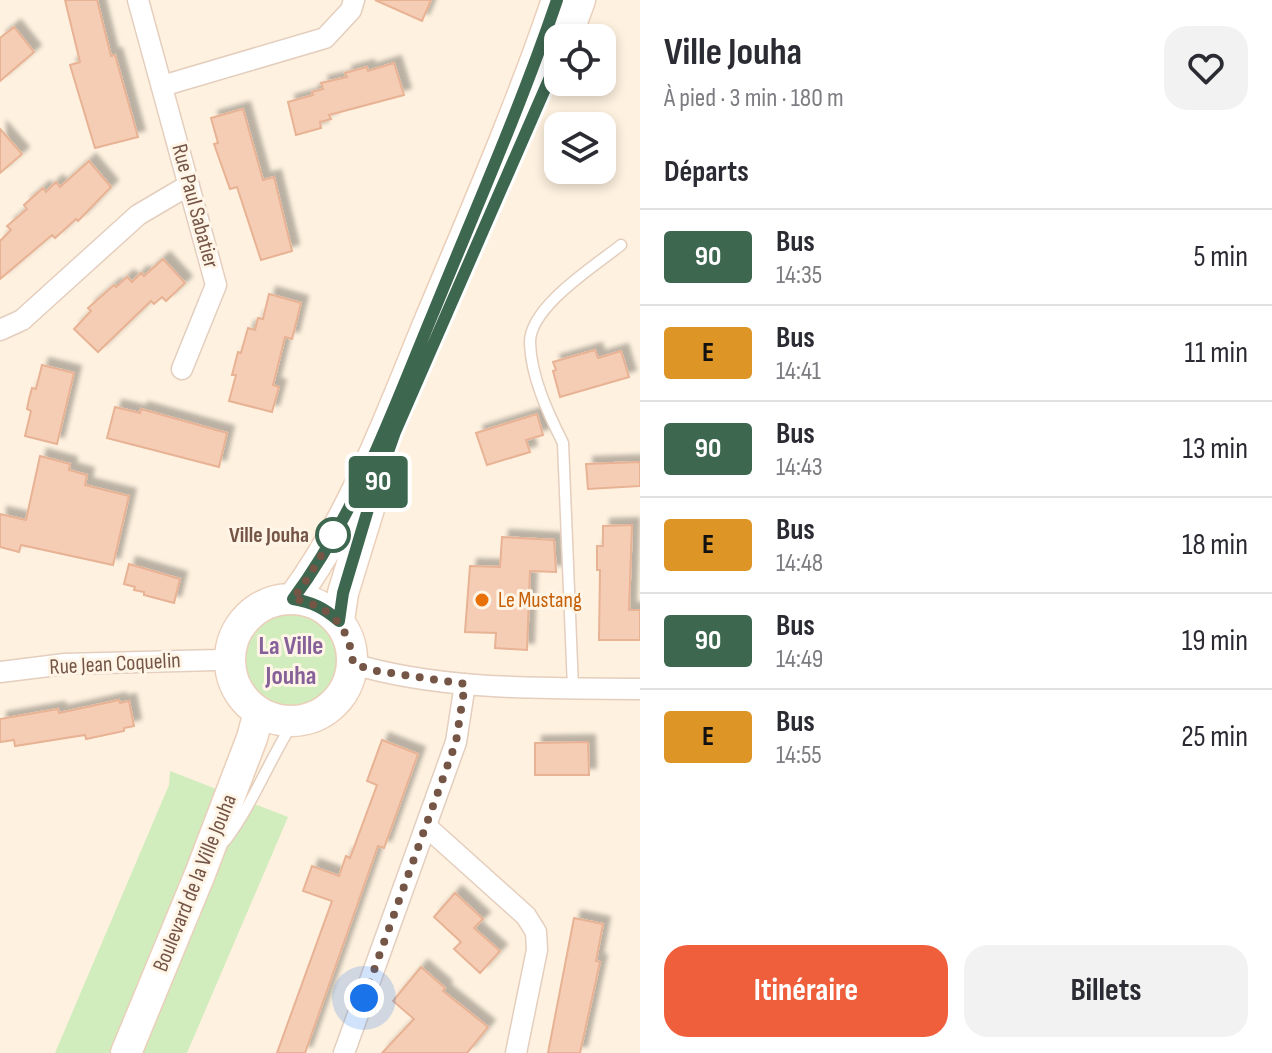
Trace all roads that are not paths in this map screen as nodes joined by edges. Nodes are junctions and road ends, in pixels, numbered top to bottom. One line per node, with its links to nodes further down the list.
1 (138, 0): 6 (street, Rue Paul Sabatier)
2 (354, 0): 6 (street)
3 (557, 0): 12 (main road)
4 (580, 0): 5 (main road)
5 (571, 24)
6 (162, 86): 8 (street, Rue Paul Sabatier)
7 (544, 91): 13 (main road)
8 (189, 185): 10 (street); 11 (street, Rue Paul Sabatier)
9 (621, 245): 18 (lane)
10 (0, 330)
11 (182, 369)
12 (293, 599): 13 (main road); 14 (main road)
13 (339, 621): 15 (main road)
14 (230, 657): 16 (street, Rue Jean Coquelin); 20 (main road)
15 (353, 664): 17 (street); 21 (main road)
16 (0, 672)
17 (465, 684): 18 (street); 22 (street)
18 (573, 688): 19 (street)
19 (640, 689)
20 (259, 712): 21 (main road); 23 (main road, Boulevard de la Ville Jouha)
21 (294, 721): 23 (lane)
22 (427, 827): 25 (street); 26 (street)
23 (200, 874): 24 (main road, Boulevard de la Ville Jouha)
24 (126, 1053)
25 (344, 1053)
26 (516, 1053)

